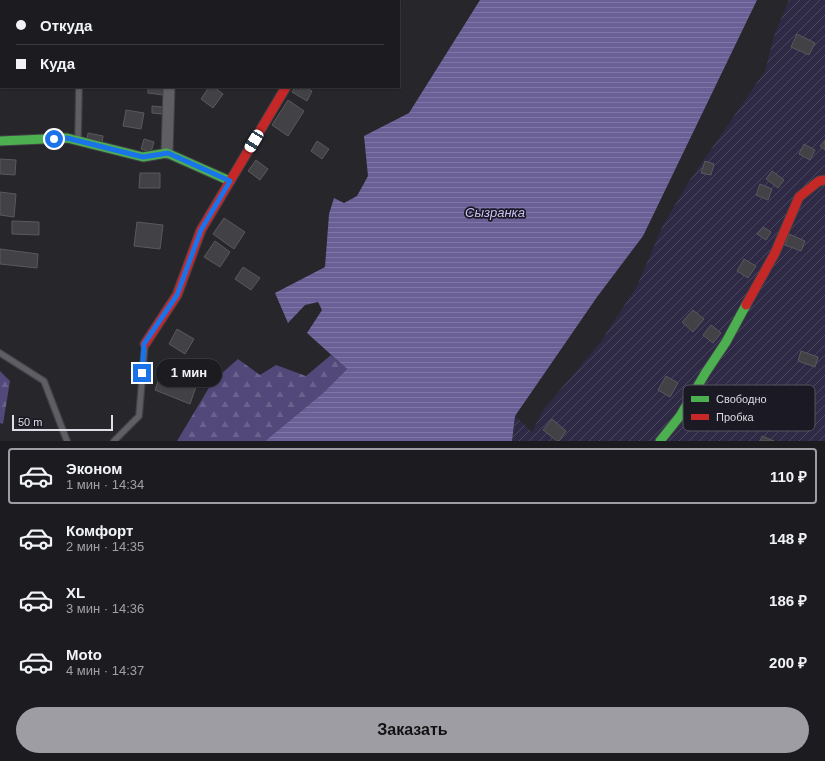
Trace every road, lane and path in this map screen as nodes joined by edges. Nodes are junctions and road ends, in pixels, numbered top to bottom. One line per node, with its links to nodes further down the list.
1 (79, 88): 5 (lane)
2 (169, 88): 6 (street)
3 (285, 88): 8 (street)
4 (0, 141): 5 (street)
5 (78, 142): 6 (street)
6 (168, 153): 8 (street)
7 (825, 180): 11 (street)
8 (230, 181): 9 (street)
9 (144, 344): 14 (lane)
10 (0, 353): 13 (lane)
11 (698, 385)
12 (683, 411): 15 (street)
13 (67, 441)
14 (114, 441)
15 (660, 441)

